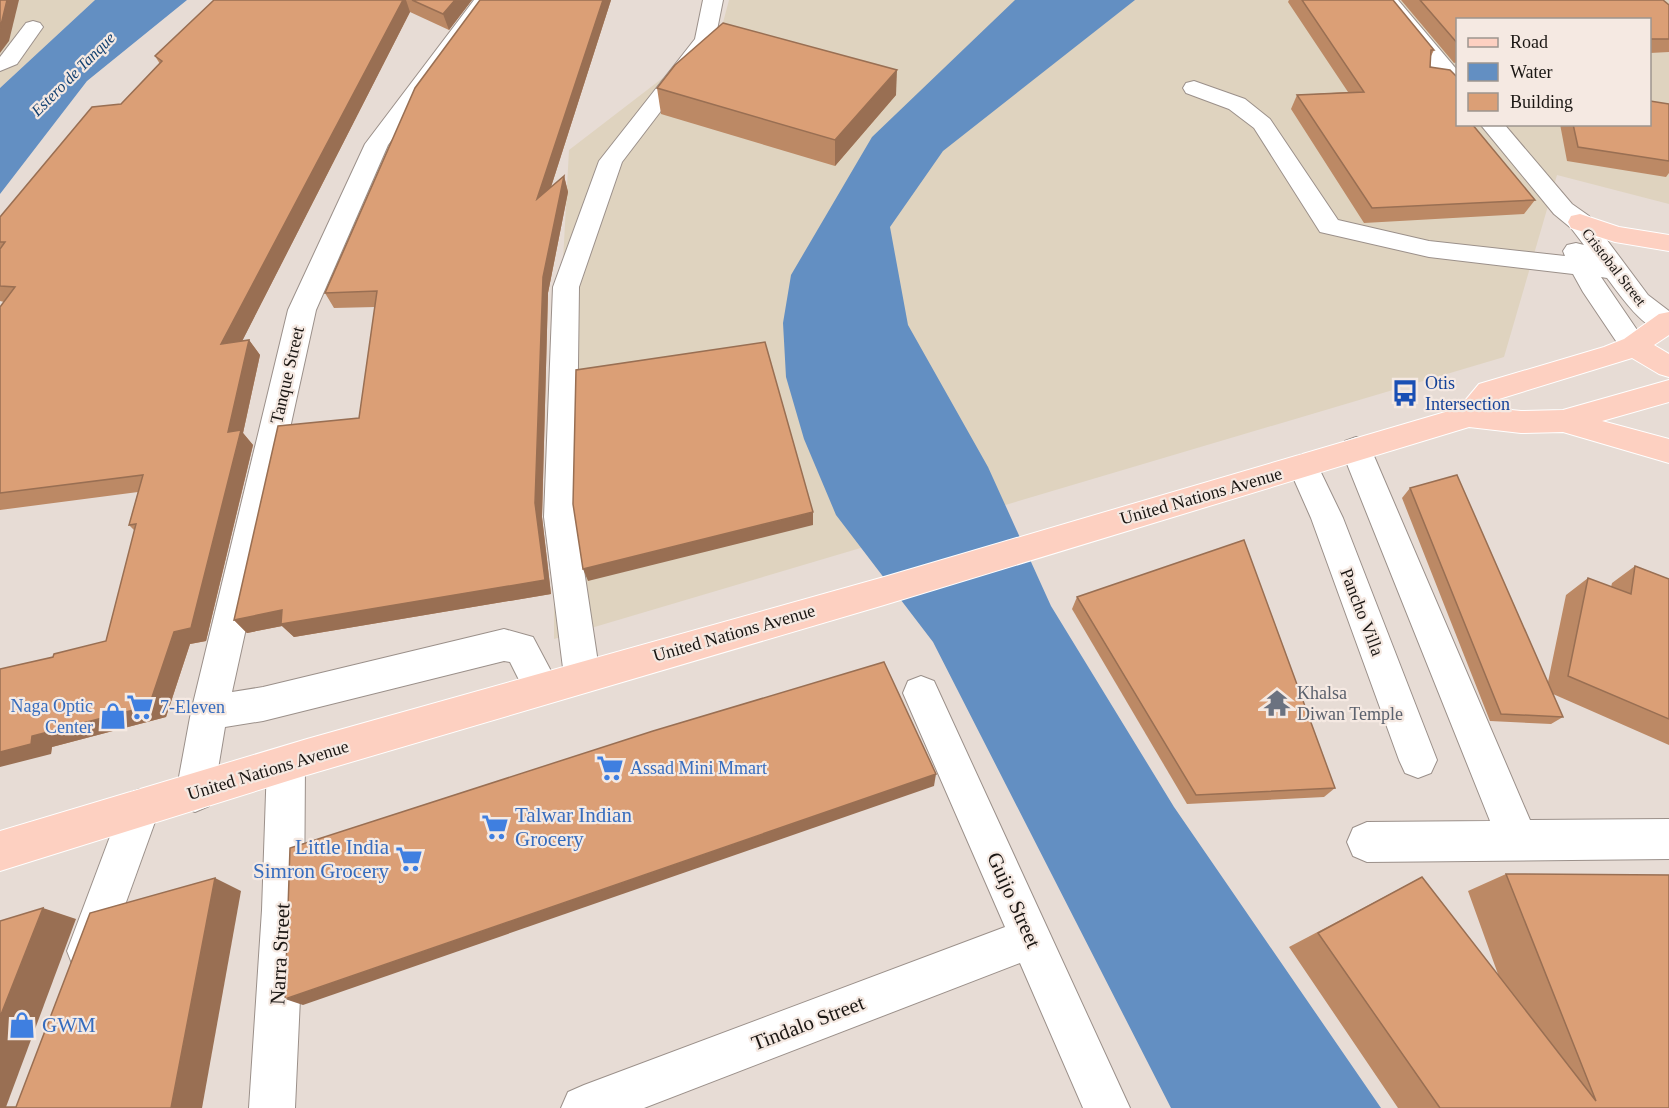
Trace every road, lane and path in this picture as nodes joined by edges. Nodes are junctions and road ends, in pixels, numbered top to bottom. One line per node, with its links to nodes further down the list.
1 (484, 0): 25 (street, Tanque Street)
2 (713, 0): 22 (street)
3 (1388, 0): 6 (street)
4 (33, 27): 5 (street)
5 (0, 65)
6 (1456, 83)
7 (1194, 88): 11 (street)
8 (1493, 126): 9 (street, Cristobal Street)
9 (1571, 216): 10 (main road); 11 (street, Cristobal Street); 12 (street, Cristobal Street)
10 (1669, 243)
11 (1583, 267): 12 (street); 14 (street, Cristobal Street)
12 (1613, 270): 13 (street, Cristobal Street)
13 (1668, 323): 14 (main road)
14 (1634, 346): 15 (main road); 17 (main road)
15 (1669, 367)
16 (1669, 391): 18 (main road, United Nations Avenue)
17 (1469, 416): 18 (main road, United Nations Avenue); 19 (main road, United Nations Avenue)
18 (1563, 421): 20 (main road)
19 (1356, 449): 21 (main road, United Nations Avenue); 32 (street)
20 (1669, 451)
21 (1303, 466): 22 (main road, United Nations Avenue); 26 (street, Pancho Villa)
22 (582, 676): 23 (main road, United Nations Avenue)
23 (542, 688): 25 (street); 27 (main road, United Nations Avenue)
24 (921, 693): 34 (street, Guijo Street)
25 (209, 712): 28 (street, Tanque Street)
26 (1418, 760)
27 (286, 764): 28 (main road, United Nations Avenue); 36 (street, Narra Street)
28 (195, 793): 29 (main road, United Nations Avenue)
29 (140, 808): 33 (main road, United Nations Avenue); 35 (street)
30 (1669, 839): 32 (street)
31 (1367, 842): 32 (street)
32 (1519, 842)
33 (0, 851)
34 (1031, 938): 37 (street, Tindalo Street); 38 (street, Guijo Street)
35 (75, 986)
36 (272, 1108)
37 (584, 1108)
38 (1107, 1108)

